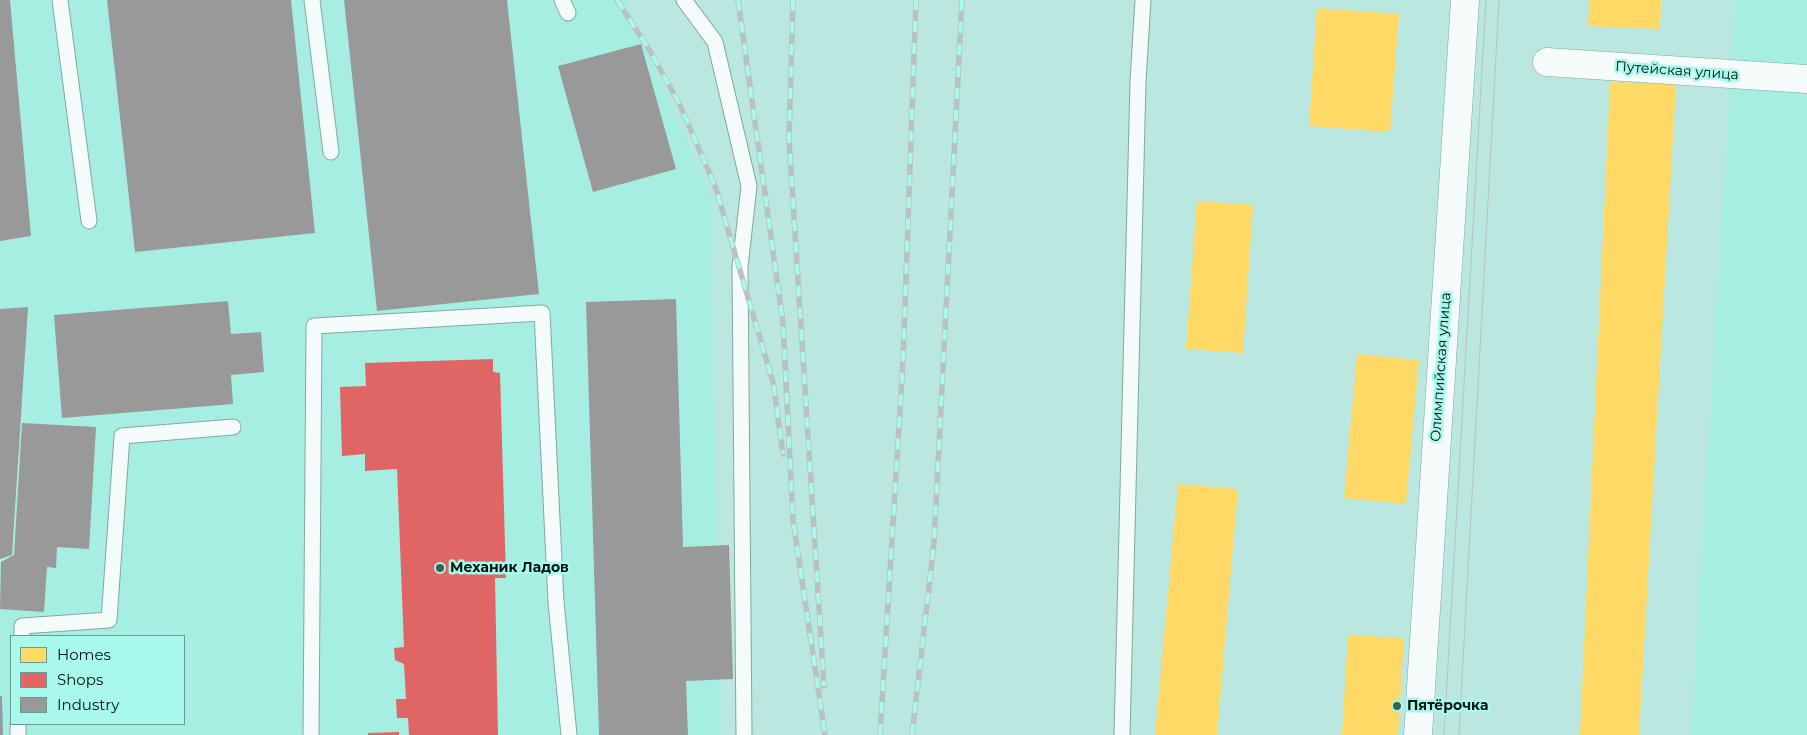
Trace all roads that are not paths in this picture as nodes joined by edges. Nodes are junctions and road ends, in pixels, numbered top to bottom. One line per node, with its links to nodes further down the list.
1 (60, 0): 9 (lane)
2 (312, 0): 8 (lane)
3 (684, 0): 14 (lane)
4 (1143, 0): 15 (lane)
5 (1465, 0): 16 (street, Олимпийская улица)
6 (1546, 62): 7 (street, Путейская улица)
7 (1807, 79)
8 (331, 152)
9 (90, 221)
10 (233, 427): 11 (lane)
11 (22, 635)
12 (311, 735): 13 (lane)
13 (569, 735)
14 (744, 735)
15 (1122, 735)
16 (1418, 735)

